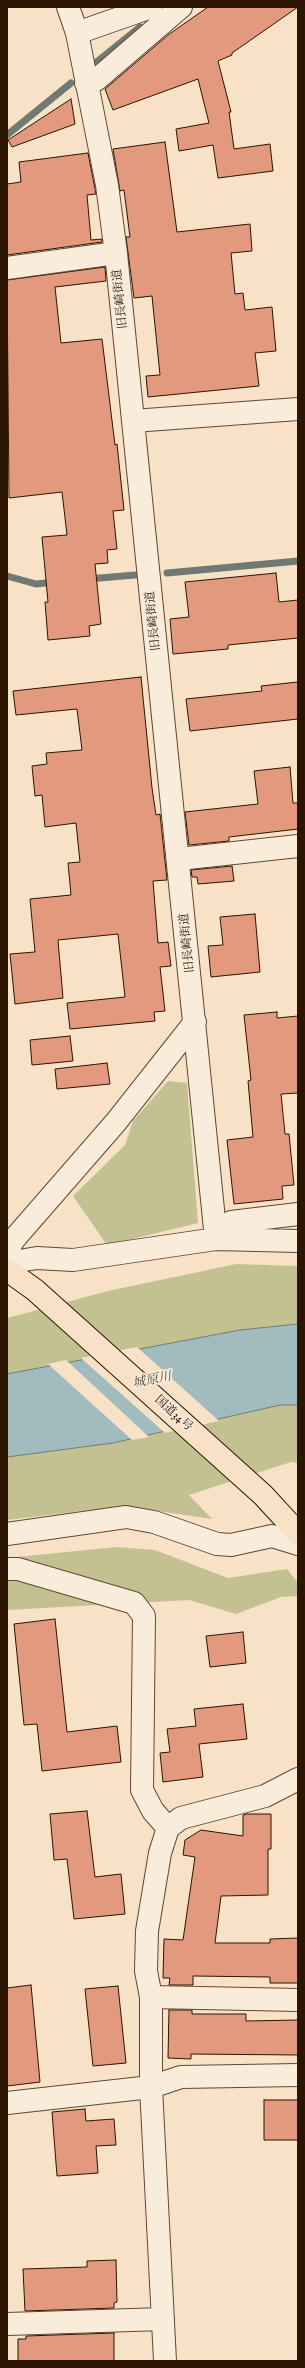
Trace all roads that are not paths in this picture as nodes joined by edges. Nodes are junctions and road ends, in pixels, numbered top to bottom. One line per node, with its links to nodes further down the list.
1 (68, 7): 4 (street, 旧長崎街道)
2 (151, 7): 4 (street)
3 (181, 7): 5 (street)
4 (76, 33): 5 (street, 旧長崎街道)
5 (86, 83): 6 (street, 旧長崎街道)
6 (116, 253): 7 (street); 9 (street, 旧長崎街道)
7 (7, 268)
8 (298, 409): 9 (street)
9 (133, 421): 11 (street, 旧長崎街道)
10 (298, 846): 11 (street)
11 (179, 859): 12 (street, 旧長崎街道)
12 (195, 1022): 14 (street, 旧長崎街道); 16 (street)
13 (298, 1214): 14 (street)
14 (216, 1239): 15 (street); 17 (street)
15 (298, 1241)
16 (7, 1250)
17 (7, 1263)
18 (7, 1270): 19 (highway, 国道34号)
19 (298, 1533)
20 (7, 1534): 21 (street)
21 (298, 1544)
22 (7, 1569): 24 (street)
23 (298, 1780): 24 (street)
24 (168, 1828): 25 (street)
25 (151, 1997): 26 (street); 28 (street)
26 (298, 2000)
27 (298, 2075): 28 (street)
28 (151, 2087): 29 (street); 30 (street)
29 (7, 2103)
30 (163, 2319): 31 (street); 32 (street)
31 (7, 2324)
32 (165, 2361)

